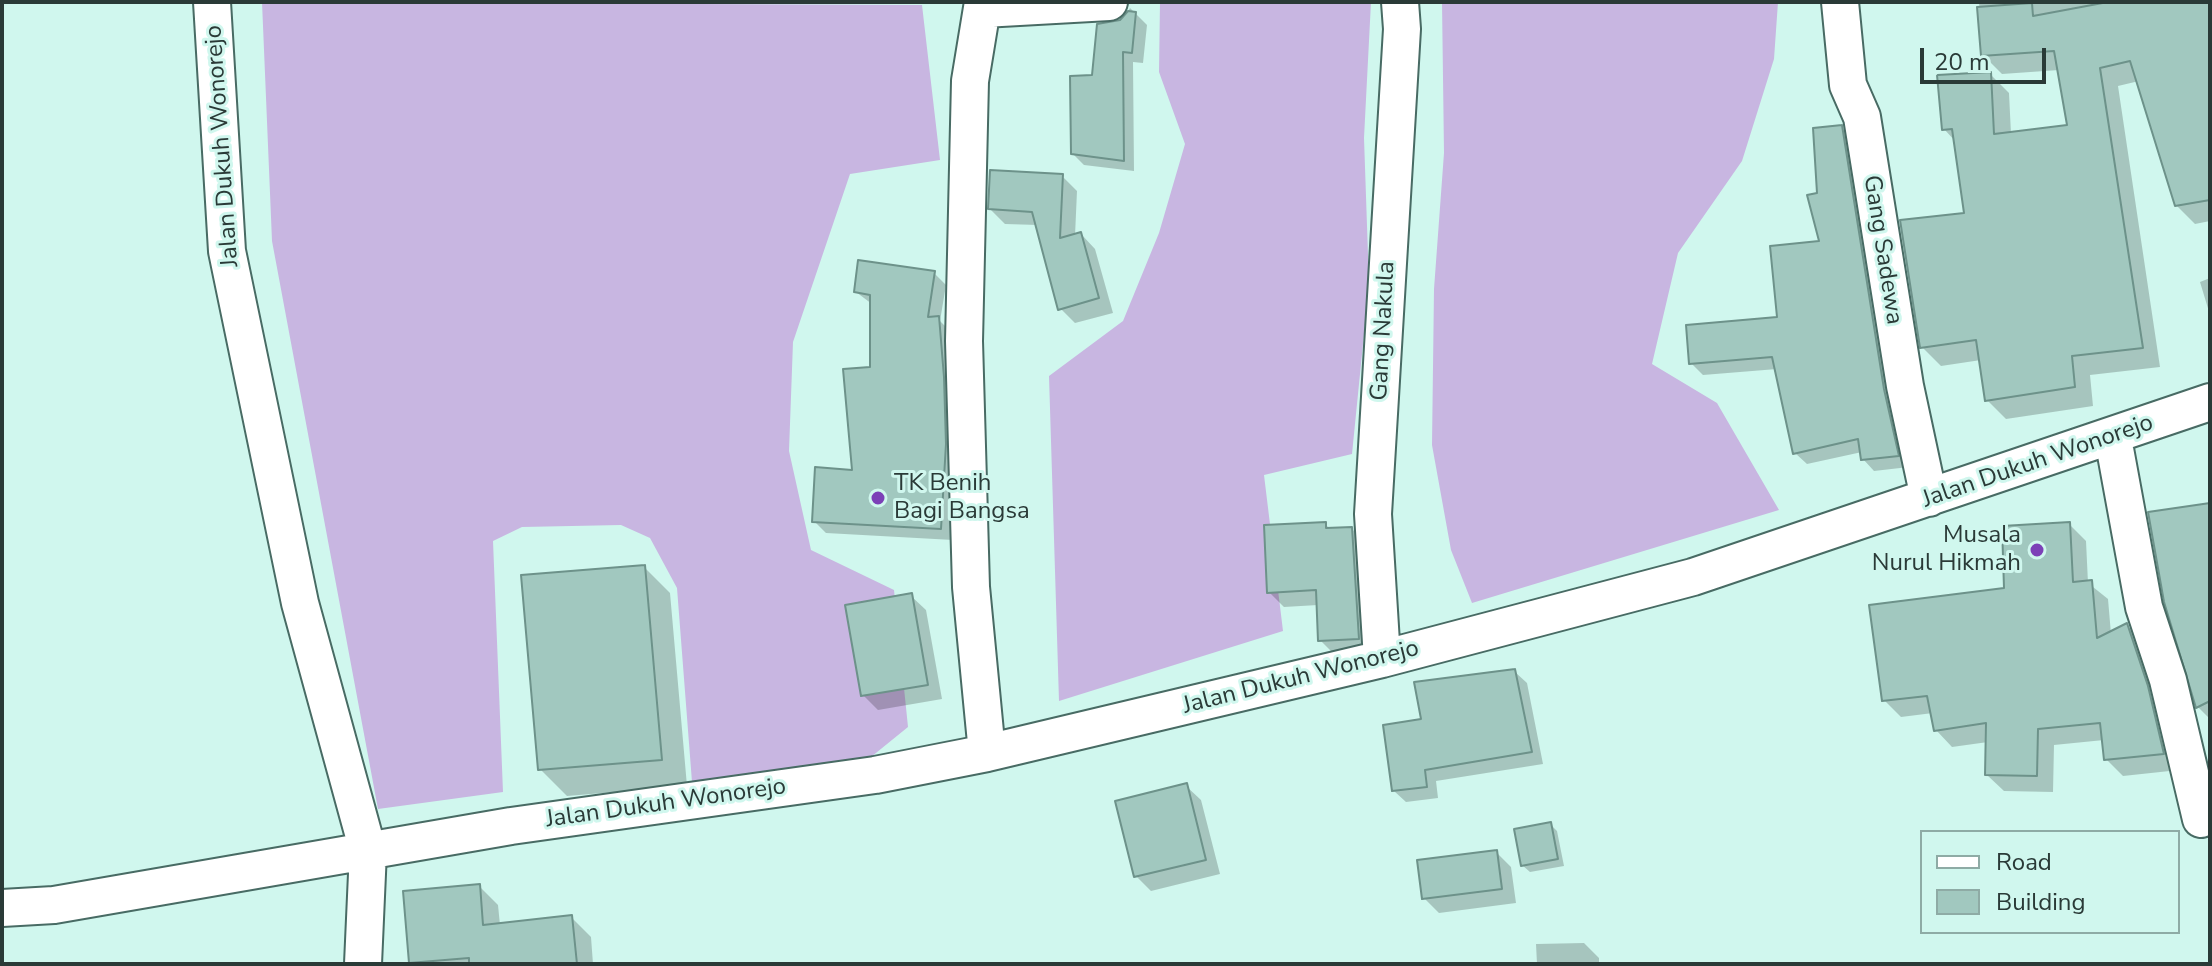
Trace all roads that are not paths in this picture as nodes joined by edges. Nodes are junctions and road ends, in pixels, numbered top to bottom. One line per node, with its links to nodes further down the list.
1 (212, 2): 12 (street, Jalan Dukuh Wonorejo)
2 (1109, 2): 5 (street)
3 (1400, 2): 9 (street, Gang Nakula)
4 (1840, 2): 8 (street, Gang Sadewa)
5 (983, 6): 10 (street)
6 (2210, 402): 7 (street, Jalan Dukuh Wonorejo)
7 (2113, 438): 8 (street, Jalan Dukuh Wonorejo); 11 (street)
8 (1929, 498): 9 (street, Jalan Dukuh Wonorejo)
9 (1382, 659): 10 (street, Jalan Dukuh Wonorejo)
10 (987, 753): 12 (street, Jalan Dukuh Wonorejo)
11 (2201, 819)
12 (368, 851): 13 (street, Jalan Dukuh Wonorejo); 14 (street)
13 (2, 908)
14 (363, 964)

